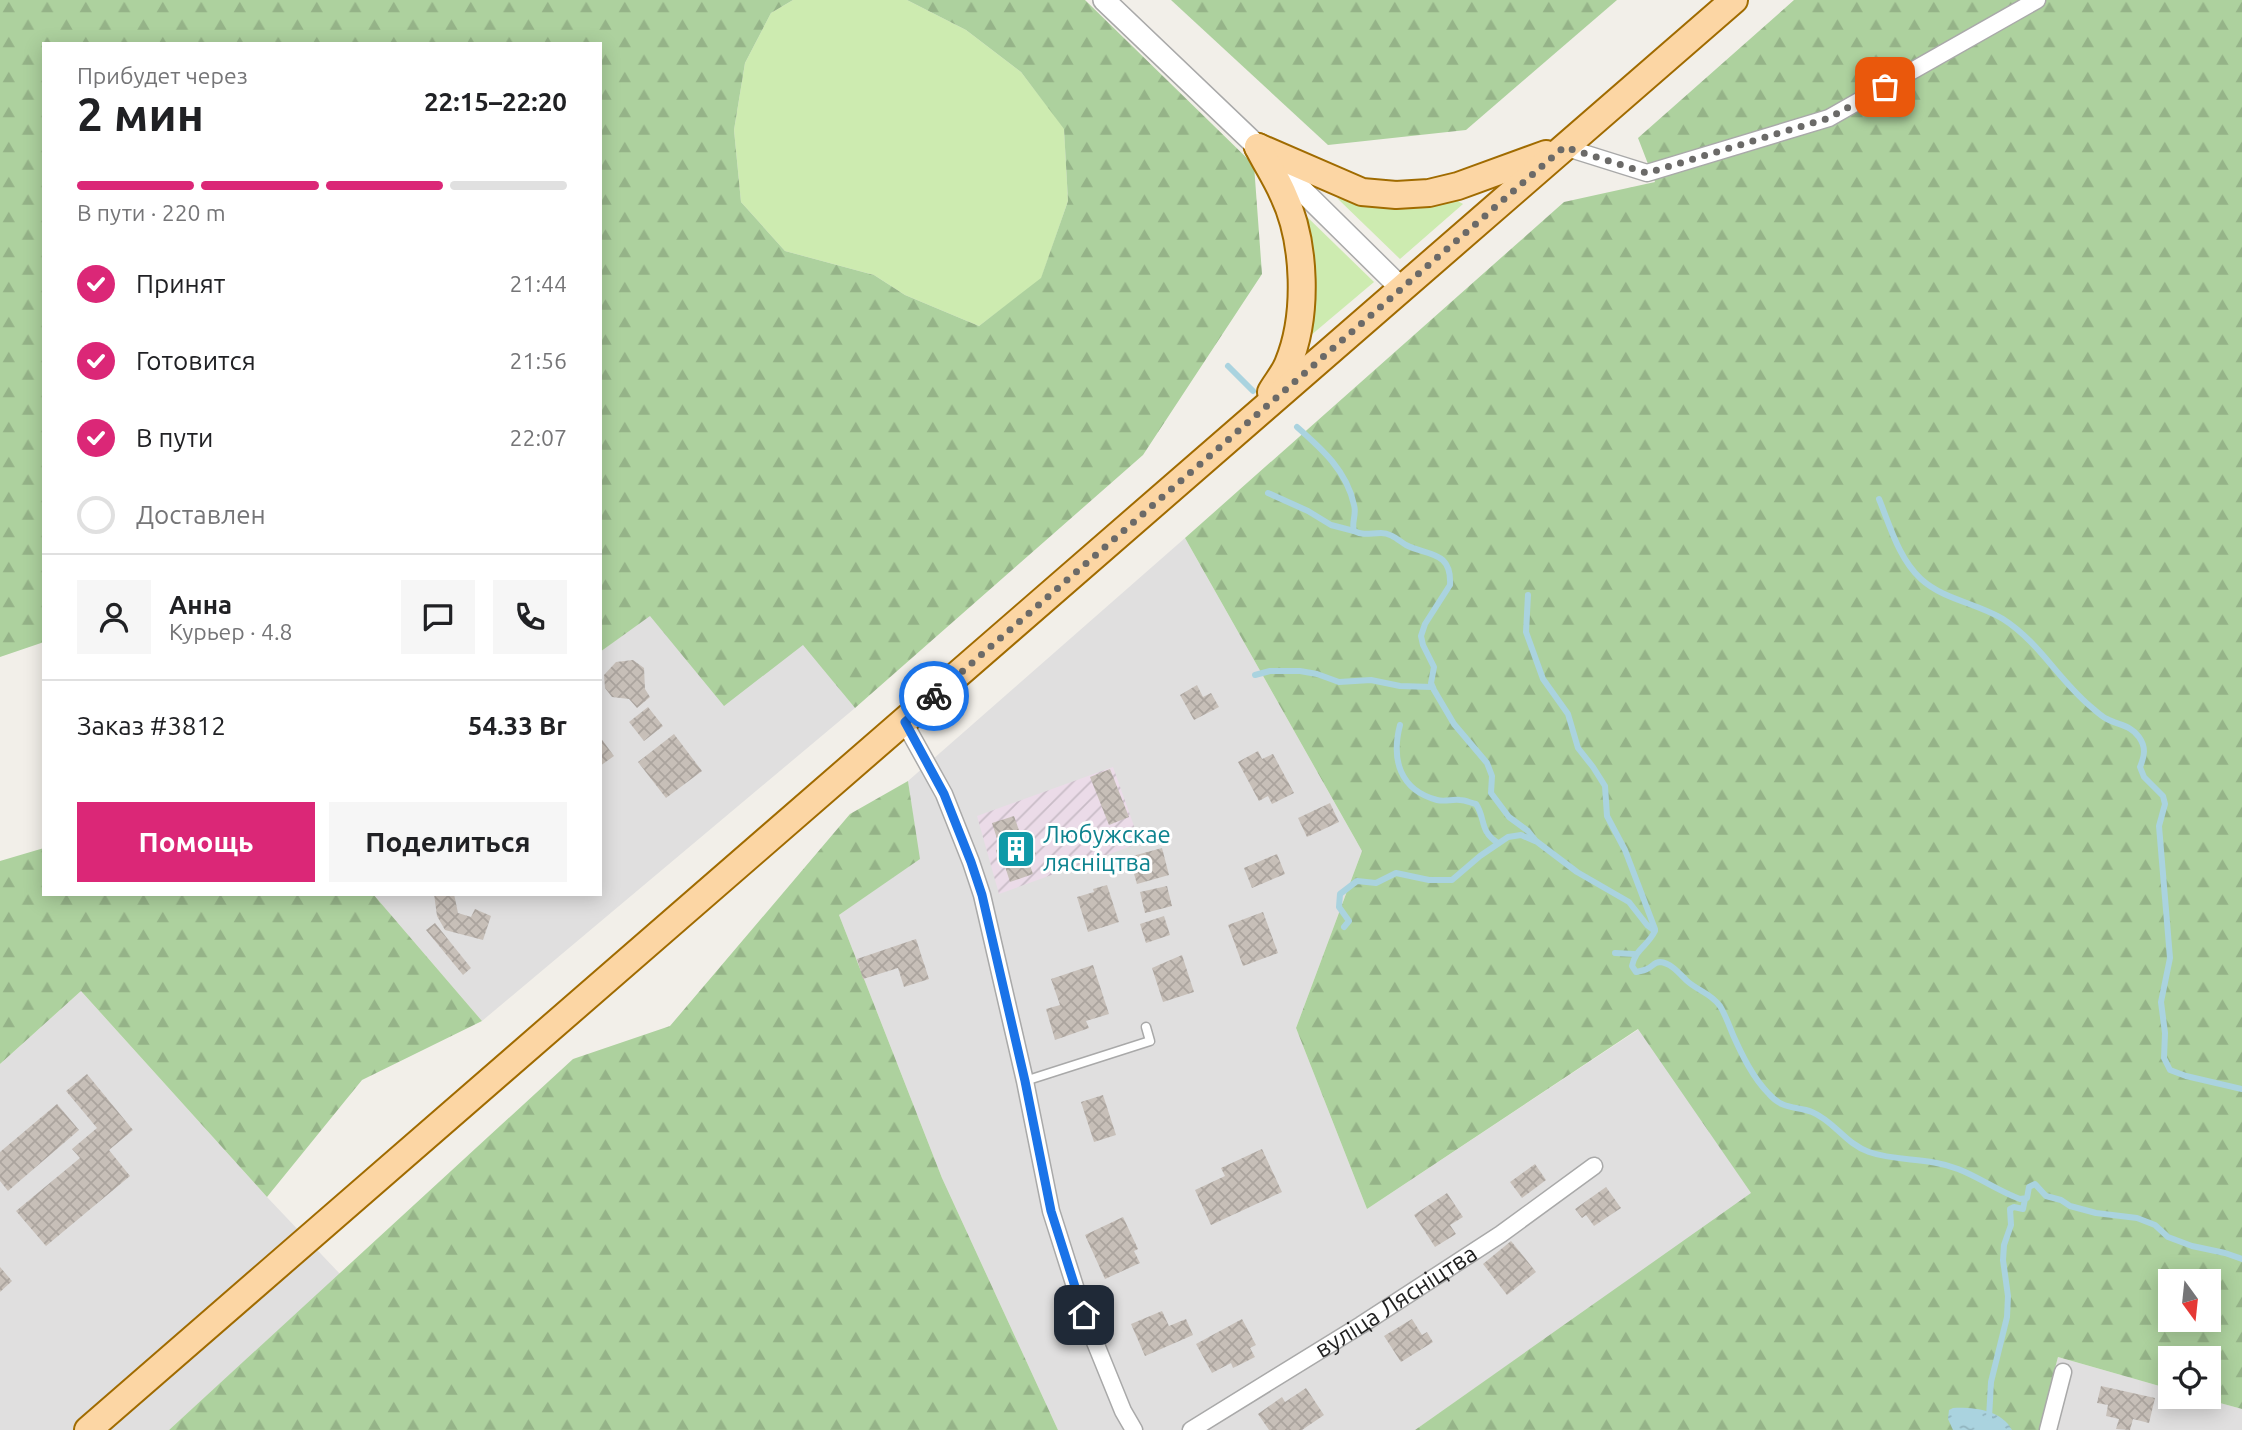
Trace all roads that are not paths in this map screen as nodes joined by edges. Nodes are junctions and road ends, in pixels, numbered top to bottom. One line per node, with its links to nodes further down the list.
1 (1104, 0): 4 (street)
2 (1734, 0): 5 (main road)
3 (2037, 0): 5 (street)
4 (1258, 147): 5 (main road); 6 (street); 7 (main road)
5 (1564, 147): 6 (main road)
6 (1401, 288): 7 (main road)
7 (1254, 416): 8 (main road)
8 (905, 722): 10 (street); 13 (main road)
9 (1146, 1027): 10 (lane)
10 (1025, 1081): 14 (street)
11 (1594, 1166): 15 (street, вуліца Лясніцтва)
12 (2063, 1372): 16 (street)
13 (88, 1430)
14 (1134, 1430)
15 (1191, 1430)
16 (2048, 1430)

